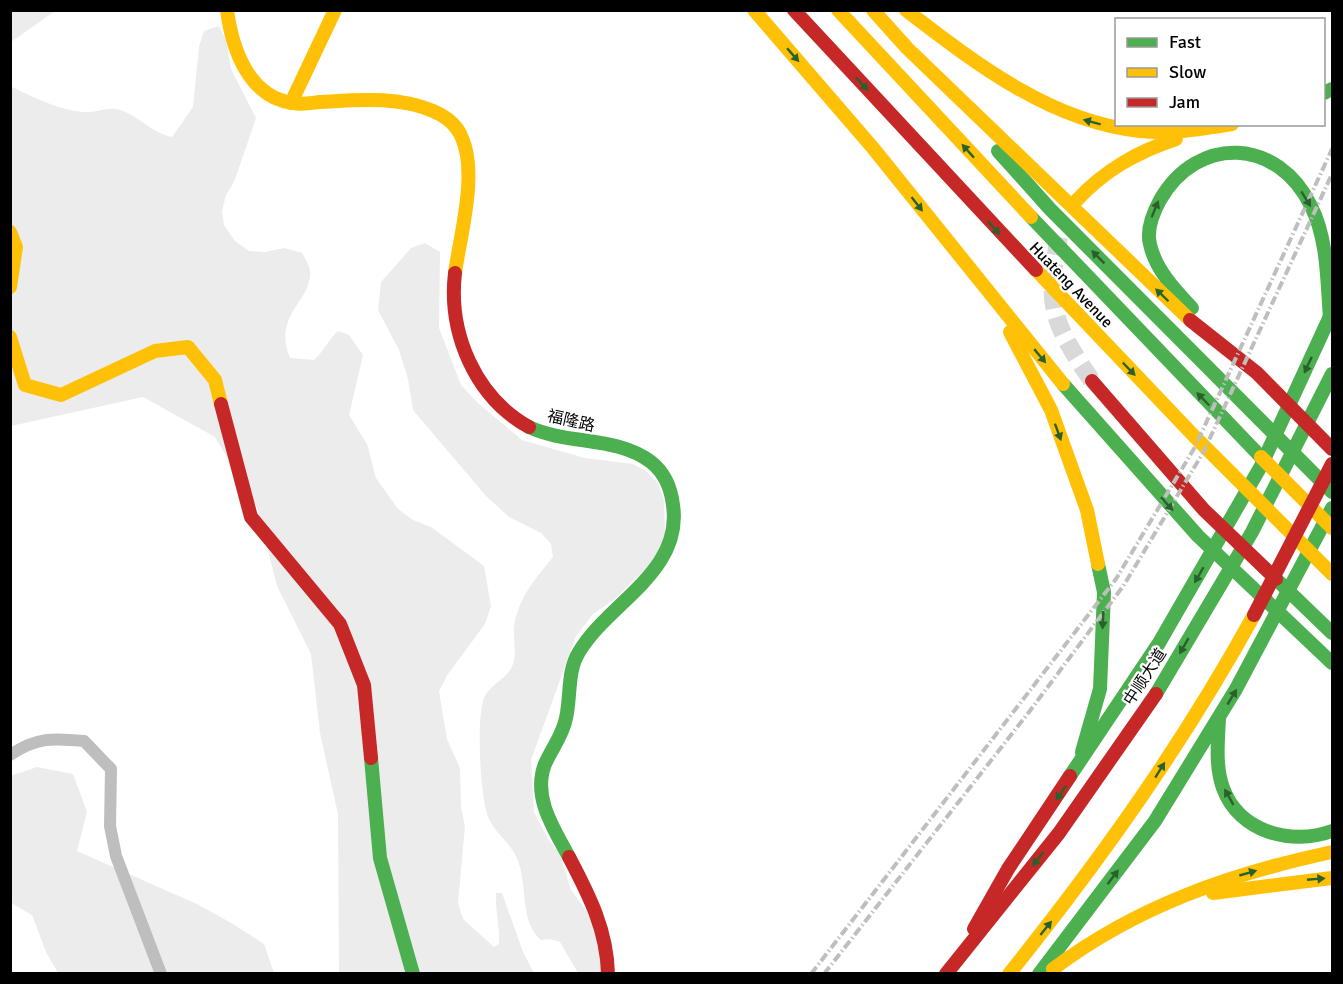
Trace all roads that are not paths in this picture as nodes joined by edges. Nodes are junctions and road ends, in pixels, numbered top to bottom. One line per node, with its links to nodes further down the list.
1 (227, 10): 9 (main road, 福隆路)
2 (335, 10): 9 (main road)
3 (754, 10): 15 (main road, one-way to 15)
4 (794, 10): 26 (main road, Huateng Avenue, one-way to 26)
5 (838, 10): 25 (main road, Huateng Avenue, one-way to 5)
6 (873, 10): 8 (main road)
7 (906, 10): 11 (main road, one-way to 7)
8 (907, 48): 18 (main road, one-way to 8); 23 (main road, one-way to 8)
9 (291, 103): 39 (main road, 福隆路)
10 (1224, 126): 11 (main road)
11 (1209, 130): 12 (main road)
12 (1077, 200)
13 (10, 232): 14 (main road)
14 (10, 287)
15 (996, 304): 28 (main road, one-way to 28); 31 (main road, one-way to 31)
16 (1331, 315): 18 (main road, one-way to 16); 31 (main road, one-way to 31)
17 (10, 337): 38 (main road)
18 (1257, 373): 21 (main road)
19 (1332, 374): 36 (main road, 中顺大道, one-way to 36)
20 (1092, 381): 27 (main road)
21 (1332, 448)
22 (1332, 464): 40 (main road, one-way to 22)
23 (1332, 492)
24 (1332, 508): 29 (main road, one-way to 24)
25 (1332, 528)
26 (1332, 574)
27 (1332, 633)
28 (1332, 663)
29 (1219, 717): 32 (main road, one-way to 29); 41 (main road, one-way to 29)
30 (10, 755): 37 (street)
31 (1076, 771): 36 (main road, one-way to 36)
32 (1332, 831)
33 (1332, 852): 35 (main road, one-way to 33)
34 (1332, 878): 35 (main road, one-way to 34)
35 (1175, 899): 42 (main road)
36 (950, 969)
37 (160, 974)
38 (413, 974)
39 (608, 974)
40 (1009, 974)
41 (1039, 974)
42 (1047, 974)

